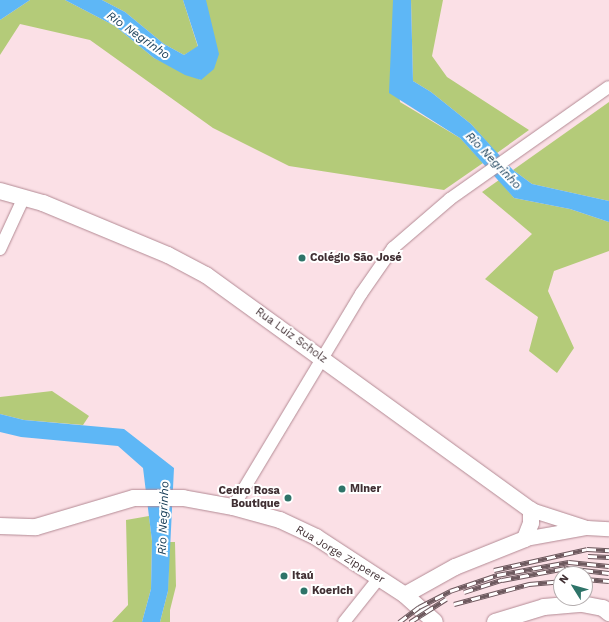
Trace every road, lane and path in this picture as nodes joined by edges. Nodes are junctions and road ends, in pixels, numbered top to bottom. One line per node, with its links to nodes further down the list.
1 (609, 87): 5 (street)
2 (0, 191): 3 (main road, Rua Luiz Scholz)
3 (24, 197): 4 (street); 5 (main road, Rua Luiz Scholz)
4 (0, 249)
5 (322, 358): 6 (street); 7 (main road, Rua Luiz Scholz)
6 (233, 507): 8 (main road, Rua Jorge Zipperer); 12 (main road, Rua Jorge Zipperer)
7 (531, 510): 9 (street); 11 (main road)
8 (0, 526)
9 (587, 528): 10 (street); 11 (street)
10 (609, 529)
11 (524, 540): 13 (main road)
12 (379, 578): 13 (main road, Rua Jorge Zipperer); 15 (street)
13 (405, 595): 16 (main road, Rua Jorge Zipperer)
14 (609, 613): 17 (main road)
15 (344, 622)
16 (435, 622)
17 (495, 622)

